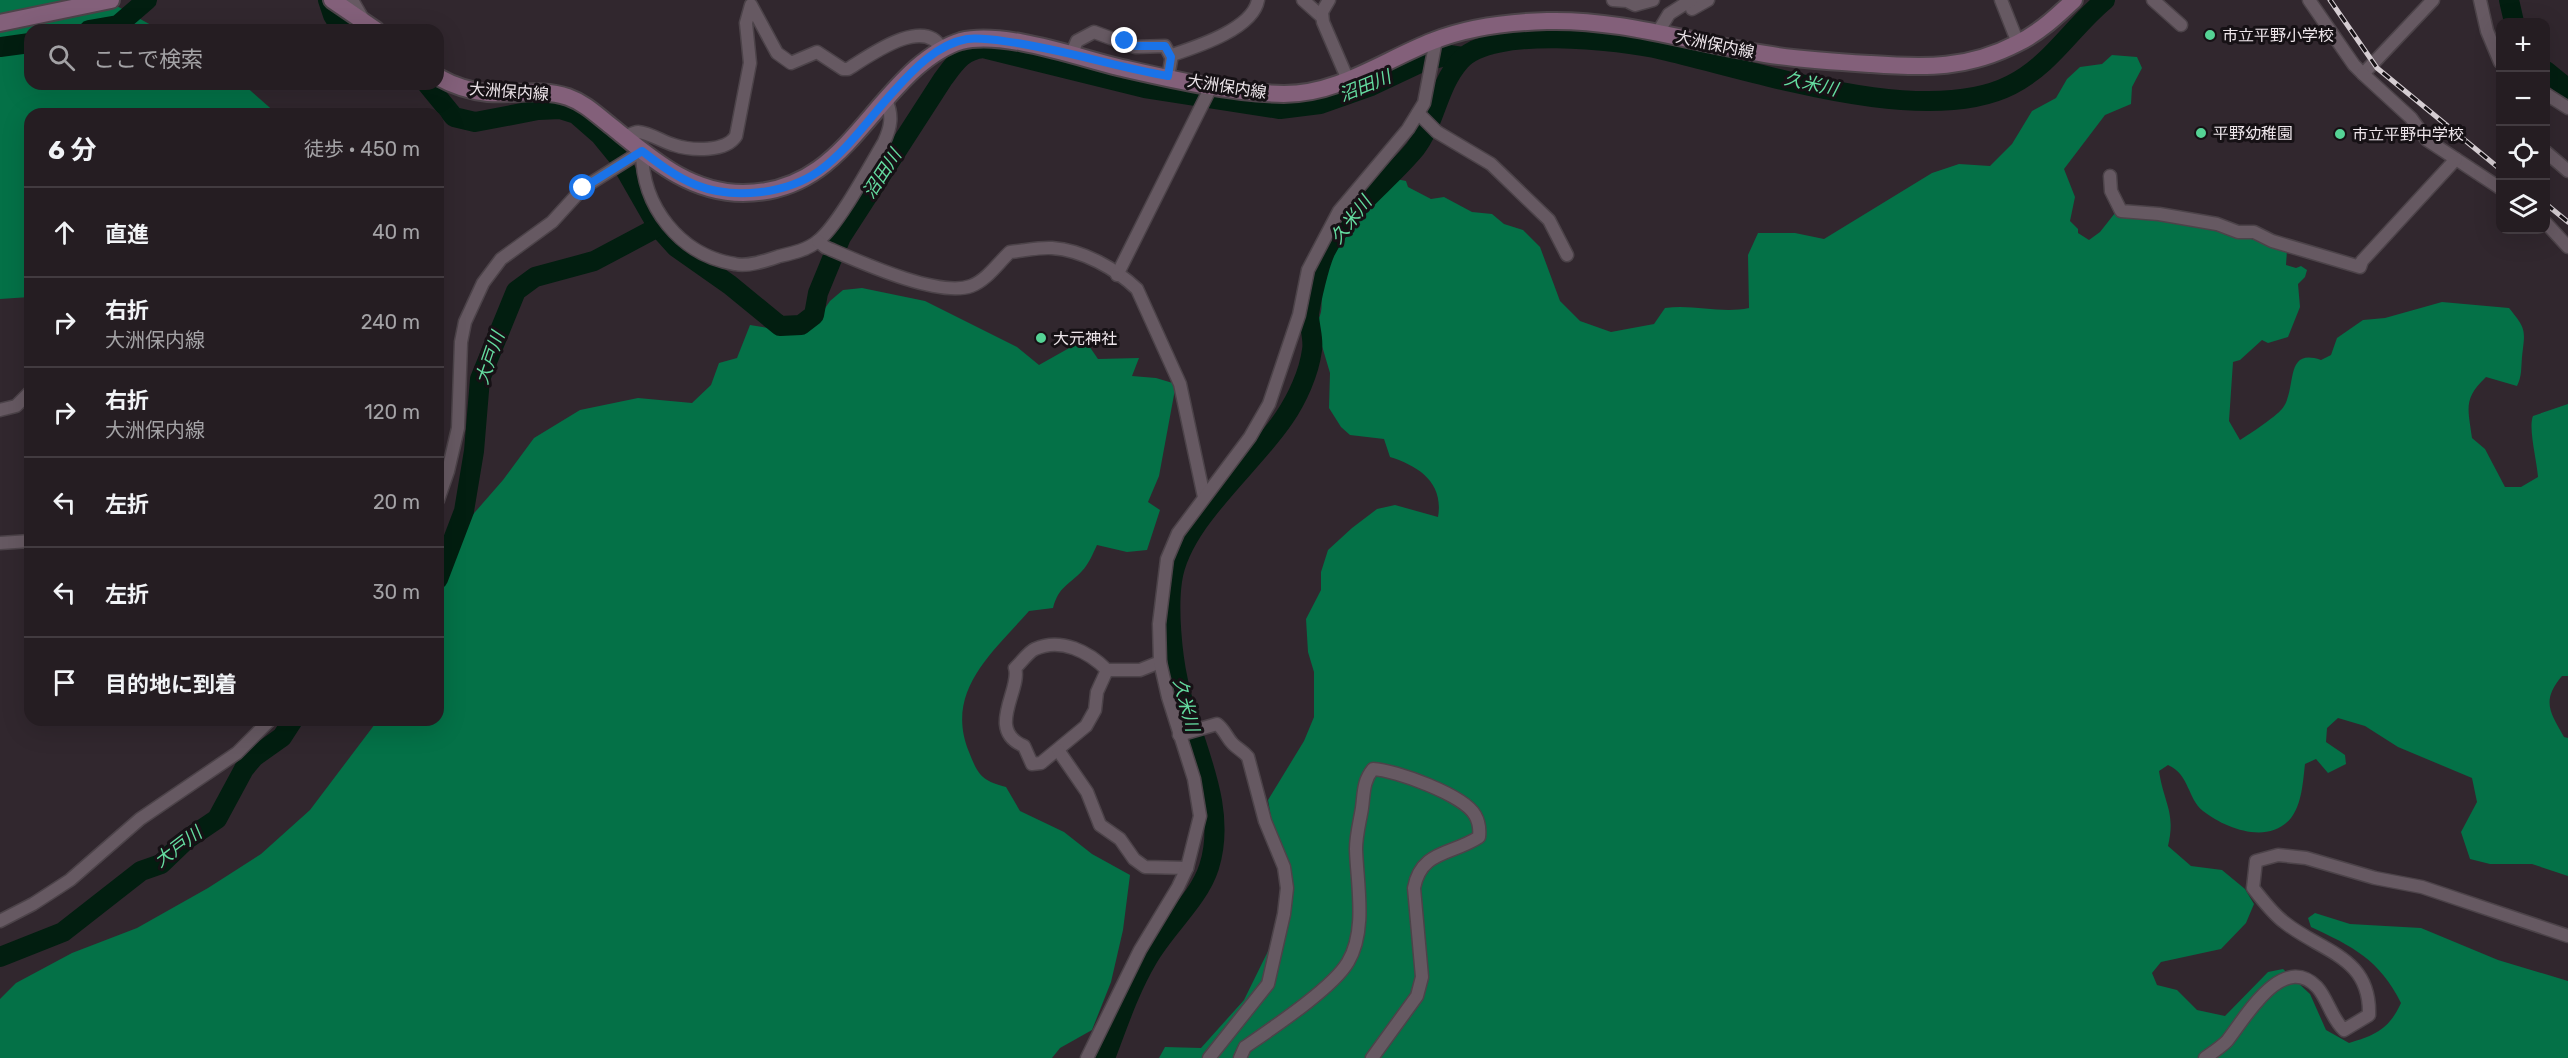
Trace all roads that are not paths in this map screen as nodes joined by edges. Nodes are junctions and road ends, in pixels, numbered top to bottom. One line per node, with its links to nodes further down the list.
1 (111, 0): 16 (main road)
2 (332, 0): 20 (main road)
3 (352, 0): 21 (street)
4 (1258, 0): 29 (street)
5 (1304, 0): 18 (street)
6 (1329, 0): 18 (street)
7 (1612, 0): 8 (street)
8 (1653, 0)
9 (1708, 0): 17 (street)
10 (2001, 0): 25 (street)
11 (2074, 0): 25 (main road, 大洲保内線)
12 (2153, 0): 22 (street)
13 (2309, 0): 30 (street)
14 (2433, 0): 30 (street)
15 (2480, 0): 27 (street)
16 (76, 4): 19 (main road)
17 (1692, 5): 23 (street)
18 (1322, 17): 33 (street)
19 (0, 23)
20 (368, 24)
21 (369, 24)
22 (2181, 26)
23 (1658, 32): 24 (main road, 大洲保内線); 25 (main road, 大洲保内線)
24 (1436, 43): 33 (main road, 大洲保内線); 38 (street)
25 (2018, 43)
26 (942, 49): 28 (main road, 大洲保内線); 36 (main road, 大洲保内線); 39 (street)
27 (2496, 52)
28 (1072, 53): 29 (street); 31 (main road, 大洲保内線)
29 (1171, 57): 31 (street)
30 (2363, 74): 42 (street)
31 (1168, 76): 34 (main road, 大洲保内線)
32 (444, 80): 39 (main road, 大洲保内線)
33 (1348, 80): 34 (main road, 大洲保内線)
34 (1210, 88): 50 (street)
35 (2550, 97): 37 (street)
36 (886, 100): 41 (main road, 大洲保内線); 47 (street)
37 (2568, 108)
38 (1418, 113): 49 (street); 54 (street)
39 (625, 137): 41 (main road, 大洲保内線)
40 (2550, 155): 43 (street)
41 (635, 156): 47 (street); 53 (street)
42 (2456, 159): 44 (street); 45 (street)
43 (2568, 171)
44 (2110, 176)
45 (2496, 185)
46 (2550, 227): 48 (street)
47 (821, 244): 50 (street)
48 (2568, 247)
49 (1568, 255)
50 (1117, 275): 54 (street)
51 (24, 398): 52 (street)
52 (0, 410)
53 (444, 483)
54 (1204, 497): 57 (street)
55 (24, 541): 56 (street)
56 (0, 543)
57 (1160, 662): 58 (street); 60 (street)
58 (1107, 670): 61 (street); 61 (street)
59 (264, 726): 63 (street)
60 (1182, 734): 62 (street); 66 (street)
61 (1058, 750): 62 (street)
62 (1187, 868): 65 (street)
63 (0, 921)
64 (2568, 936): 69 (street)
65 (1087, 1058)
66 (1209, 1058)
67 (1240, 1058): 68 (street)
68 (1372, 1058)
69 (2205, 1058)

